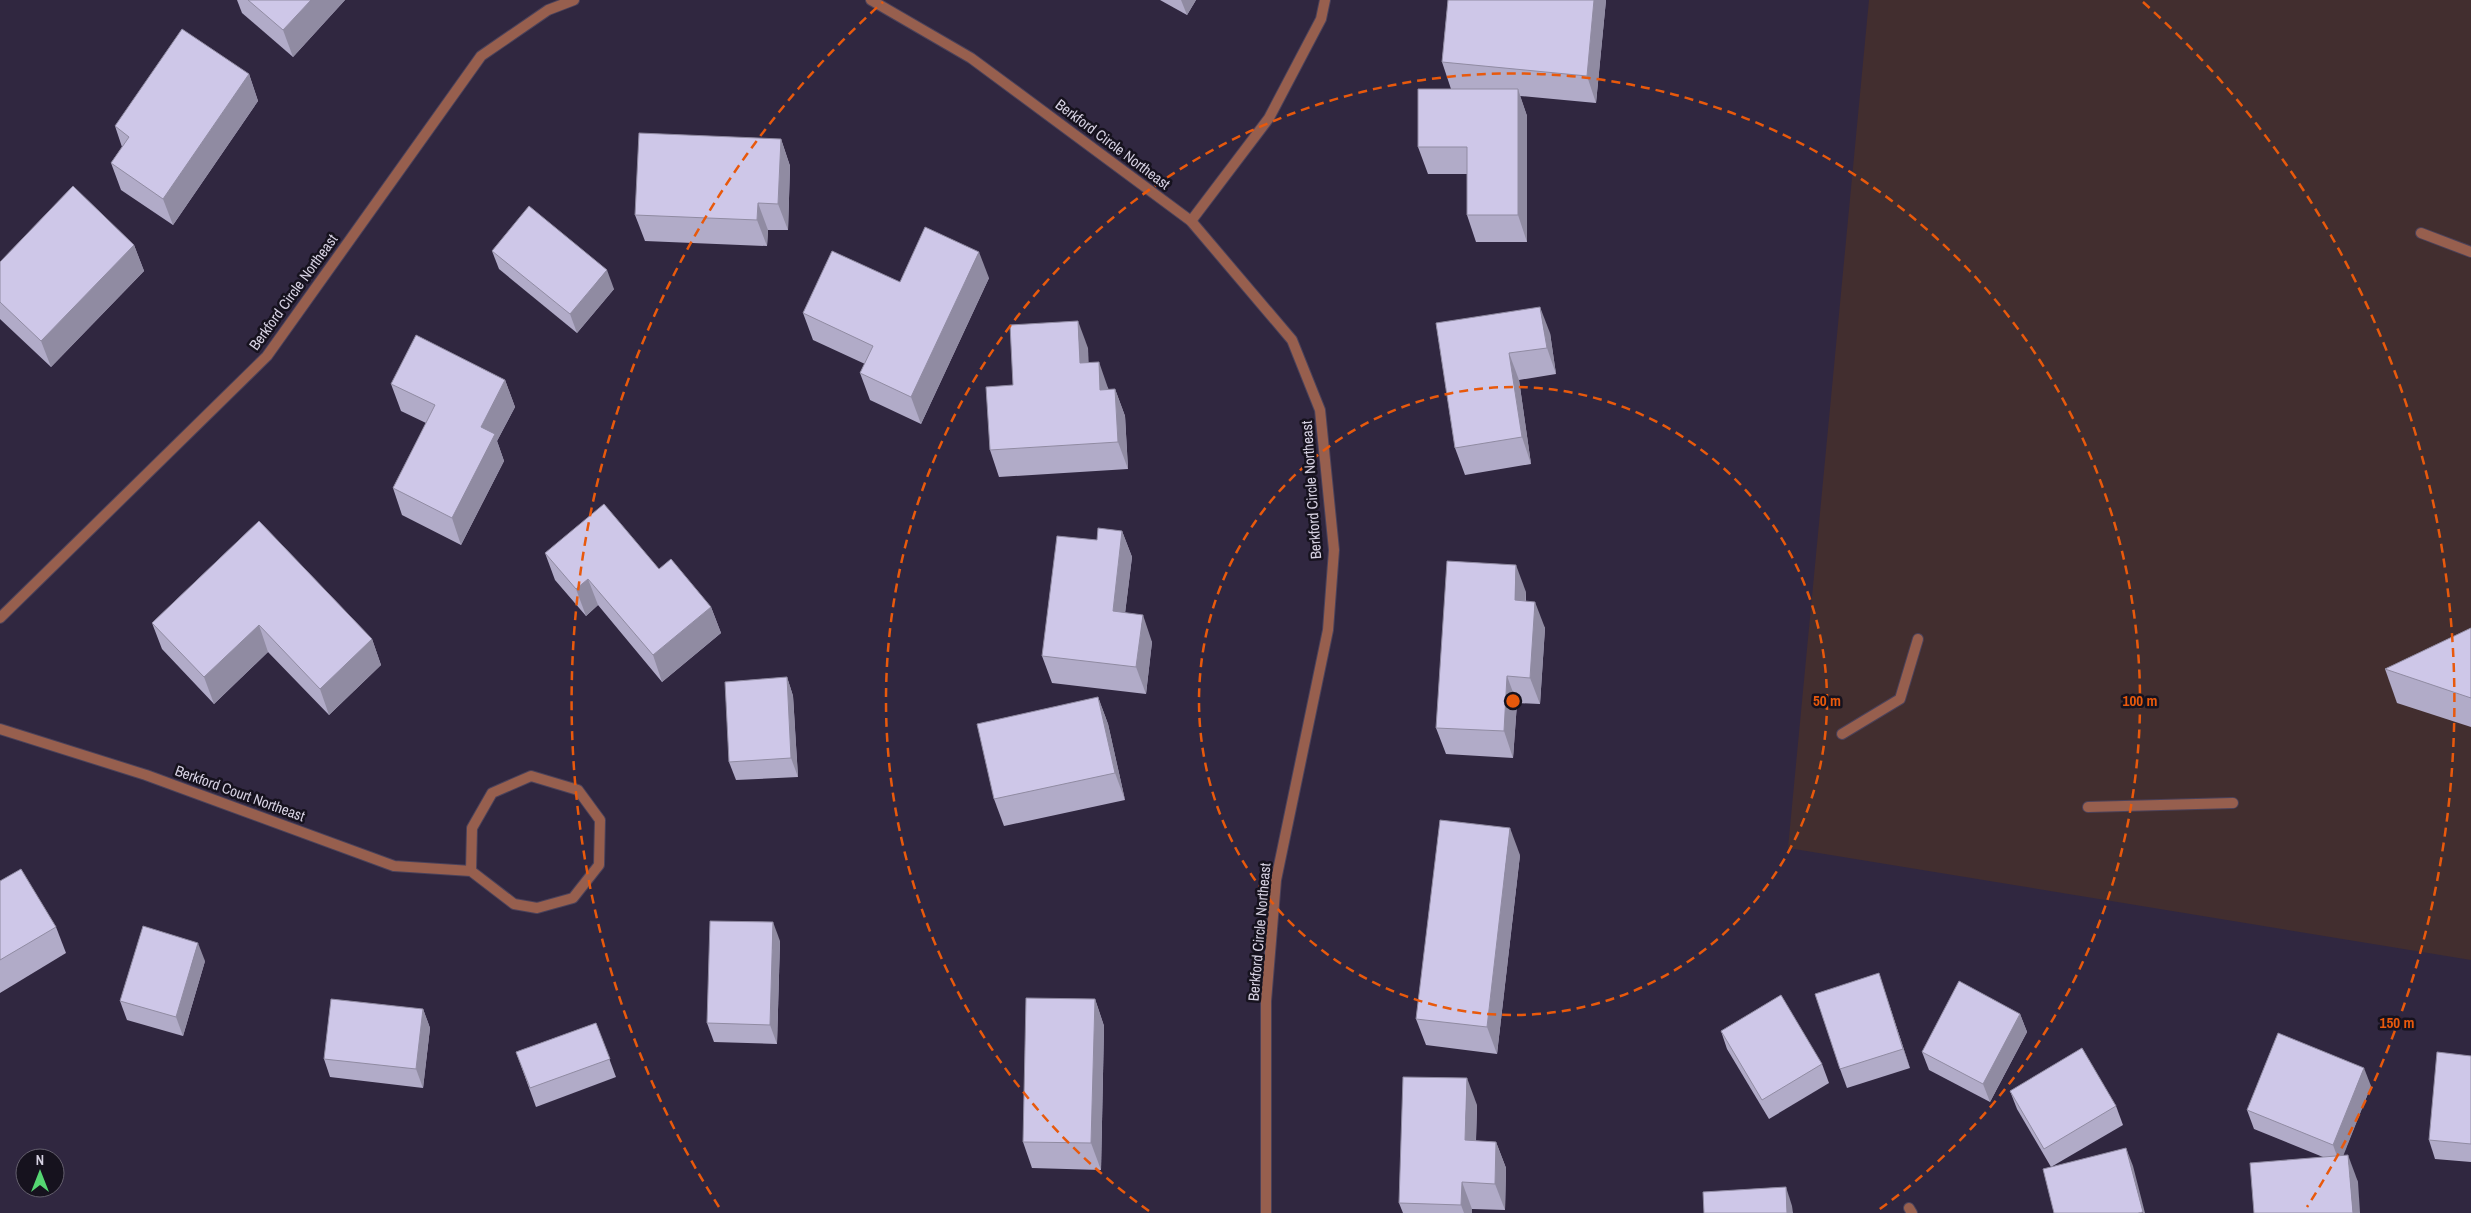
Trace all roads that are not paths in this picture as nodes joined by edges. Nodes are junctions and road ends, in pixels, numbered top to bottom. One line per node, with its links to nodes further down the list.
1 (574, 0): 7 (street, Berkford Circle Northeast)
2 (871, 0): 4 (street, Berkford Circle Northeast)
3 (1325, 0): 4 (street)
4 (1191, 221): 14 (street, Berkford Circle Northeast)
5 (2421, 233): 6 (street)
6 (2471, 252)
7 (0, 618)
8 (1918, 639): 10 (street)
9 (0, 729): 13 (street, Berkford Court Northeast)
10 (1842, 734)
11 (2233, 803): 12 (street)
12 (2088, 807)
13 (471, 871): 13 (street)
14 (1266, 1213)

